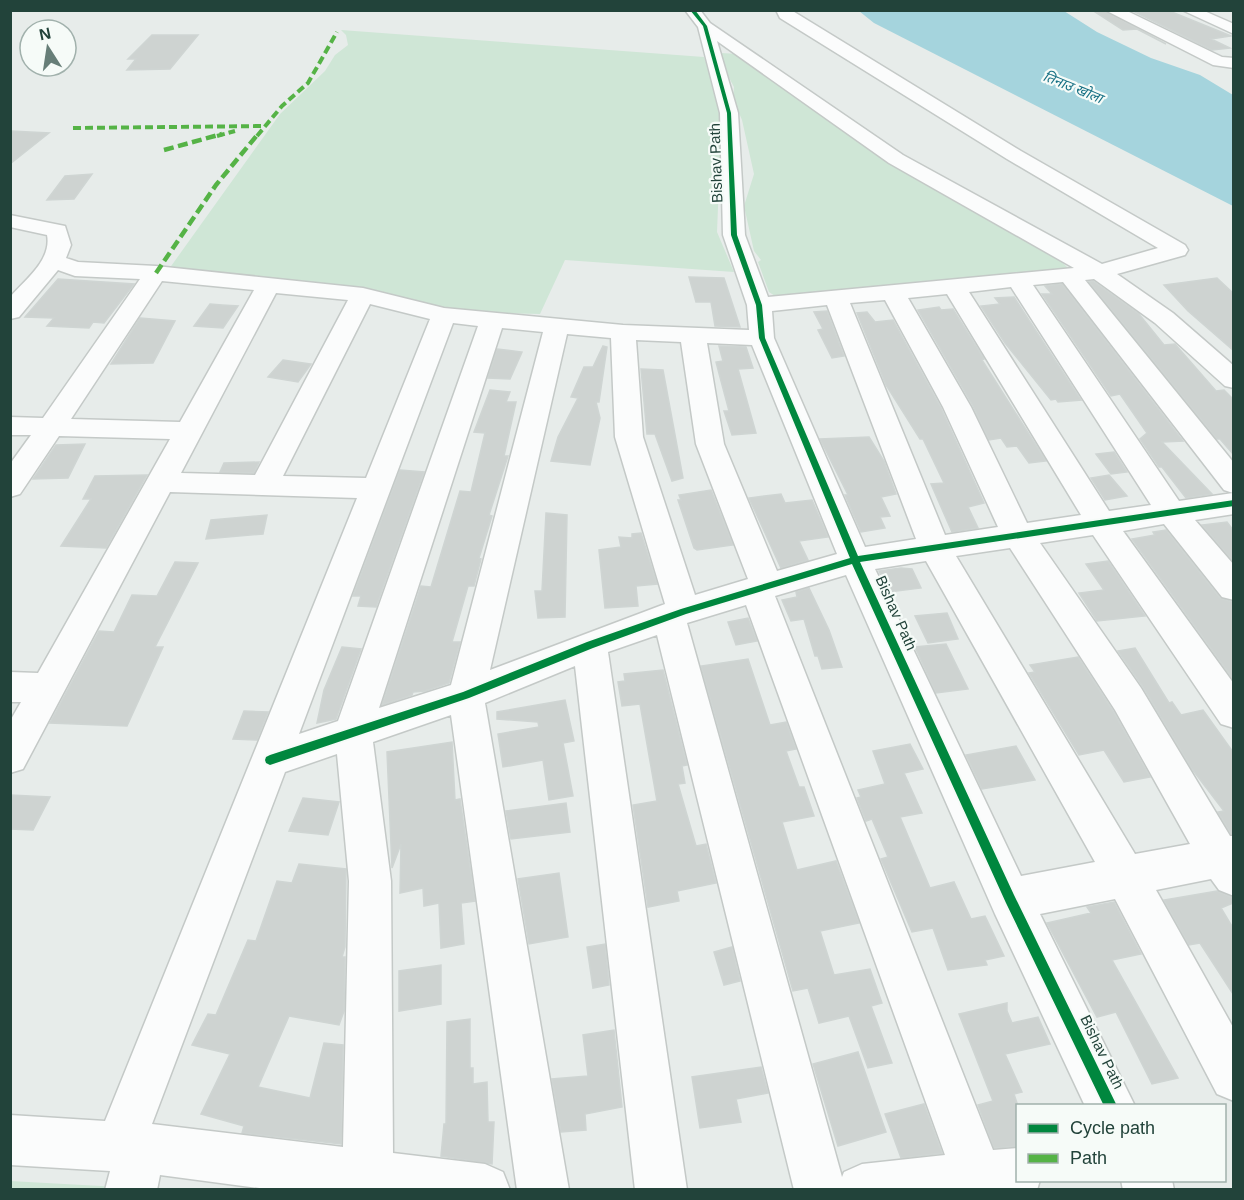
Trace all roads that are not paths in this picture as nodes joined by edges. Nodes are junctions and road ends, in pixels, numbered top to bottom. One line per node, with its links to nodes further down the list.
1 (783, 10): 13 (street)
2 (1112, 10): 10 (street)
3 (1190, 10): 8 (street)
4 (1220, 10): 5 (street)
5 (1233, 16)
6 (699, 18): 13 (street); 22 (street, Bishav Path)
7 (1175, 20): 9 (street)
8 (1233, 30)
9 (1214, 38)
10 (1233, 63)
11 (10, 221): 12 (street)
12 (54, 261): 14 (street); 23 (street)
13 (1098, 272): 15 (street); 30 (street)
14 (156, 273): 17 (street); 32 (street)
15 (1068, 274): 16 (street); 35 (street)
16 (1017, 279): 18 (street); 40 (street)
17 (269, 285): 20 (street); 33 (street)
18 (954, 286): 19 (street); 41 (street)
19 (893, 292): 21 (street); 42 (street)
20 (363, 295): 24 (street); 36 (street)
21 (836, 297): 22 (street); 43 (street)
22 (759, 305): 29 (street, Bishav Path)
23 (10, 312)
24 (444, 315): 25 (street); 38 (street)
25 (492, 320): 26 (street); 53 (street)
26 (556, 326): 27 (street); 51 (street)
27 (623, 332): 28 (street); 47 (street)
28 (693, 336): 29 (street); 45 (street)
29 (762, 338): 44 (street, Bishav Path)
30 (1233, 380)
31 (10, 426): 32 (street)
32 (51, 427): 33 (street); 37 (street)
33 (189, 430): 34 (street)
34 (161, 482): 36 (street); 50 (street)
35 (1233, 483)
36 (264, 485): 38 (street)
37 (10, 487)
38 (376, 489): 55 (street)
39 (1233, 503): 40 (street)
40 (1171, 512): 41 (street); 46 (street)
41 (1101, 523): 42 (street); 52 (street)
42 (1018, 536): 43 (street); 56 (street)
43 (935, 548): 44 (street); 57 (street)
44 (855, 560): 45 (street); 58 (street, Bishav Path)
45 (762, 587): 47 (street); 64 (street)
46 (1233, 588)
47 (676, 614): 48 (street); 68 (street)
48 (590, 645): 51 (street); 67 (street)
49 (10, 687): 50 (street)
50 (49, 688): 54 (street)
51 (466, 695): 53 (street); 66 (street)
52 (1233, 713)
53 (353, 732): 55 (street); 63 (street)
54 (10, 757)
55 (270, 760): 62 (street)
56 (1229, 863): 57 (street)
57 (1125, 876): 58 (street); 59 (street)
58 (1010, 899): 60 (street, Bishav Path)
59 (1233, 1077)
60 (1110, 1104)
61 (10, 1140): 62 (street)
62 (130, 1162): 63 (street)
63 (341, 1178): 65 (street)
64 (970, 1180): 69 (street)
65 (480, 1189)
66 (543, 1190)
67 (661, 1190)
68 (820, 1190)
69 (862, 1190)

